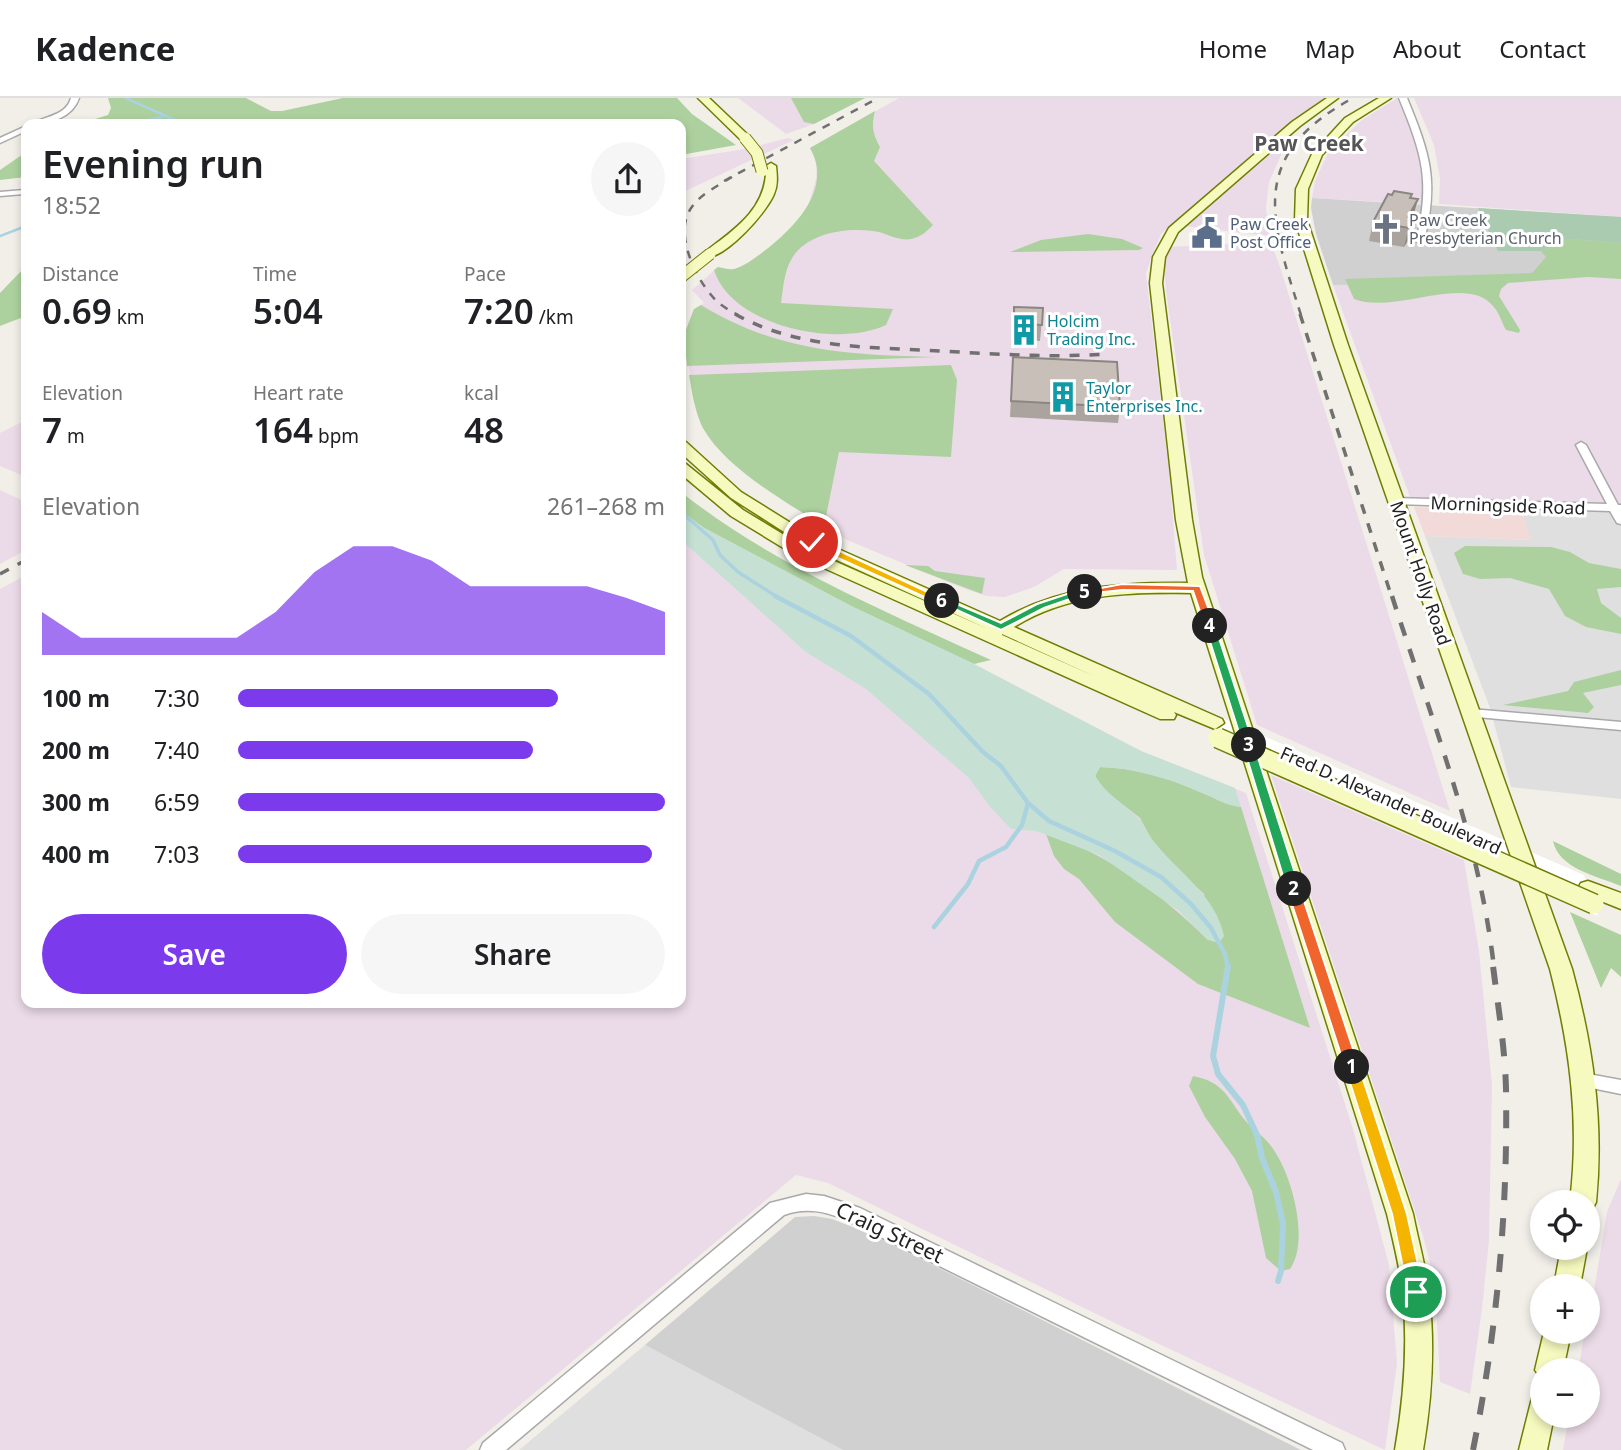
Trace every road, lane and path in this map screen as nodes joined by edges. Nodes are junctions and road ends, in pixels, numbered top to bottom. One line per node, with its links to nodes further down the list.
1 (75, 98): 7 (street)
2 (702, 98): 9 (street)
3 (716, 98): 9 (street)
4 (1333, 98): 23 (street)
5 (1386, 98): 20 (street, Mount Holly Road)
6 (1403, 98): 13 (street)
7 (48, 119)
8 (21, 130): 10 (street)
9 (750, 137): 14 (street, bridge)
10 (0, 141)
11 (21, 192): 12 (street)
12 (0, 194)
13 (1420, 241)
14 (709, 249): 15 (street); 16 (street, bridge)
15 (686, 263)
16 (686, 272)
17 (1581, 445): 21 (street)
18 (686, 450): 24 (street, Fred D. Alexander Boulevard)
19 (686, 471): 24 (street, Fred D. Alexander Boulevard)
20 (1396, 501): 21 (street, Morningside Road); 25 (street, Mount Holly Road)
21 (1618, 509): 22 (street)
22 (1621, 522)
23 (1197, 588): 24 (street); 36 (street)
24 (994, 632): 27 (street, Fred D. Alexander Boulevard, bridge)
25 (1471, 713): 26 (street); 30 (street, Mount Holly Road)
26 (1621, 726)
27 (1591, 896): 28 (street, Fred D. Alexander Boulevard); 29 (street, Fred D. Alexander Boulevard)
28 (1621, 901)
29 (1621, 916)
30 (1583, 1080): 31 (street); 32 (street, Mount Holly Road)
31 (1621, 1087)
32 (1584, 1190)
33 (1538, 1428): 37 (street)
34 (490, 1450): 35 (street, Craig Street)
35 (1335, 1450)
36 (1409, 1450)
37 (1533, 1450)

